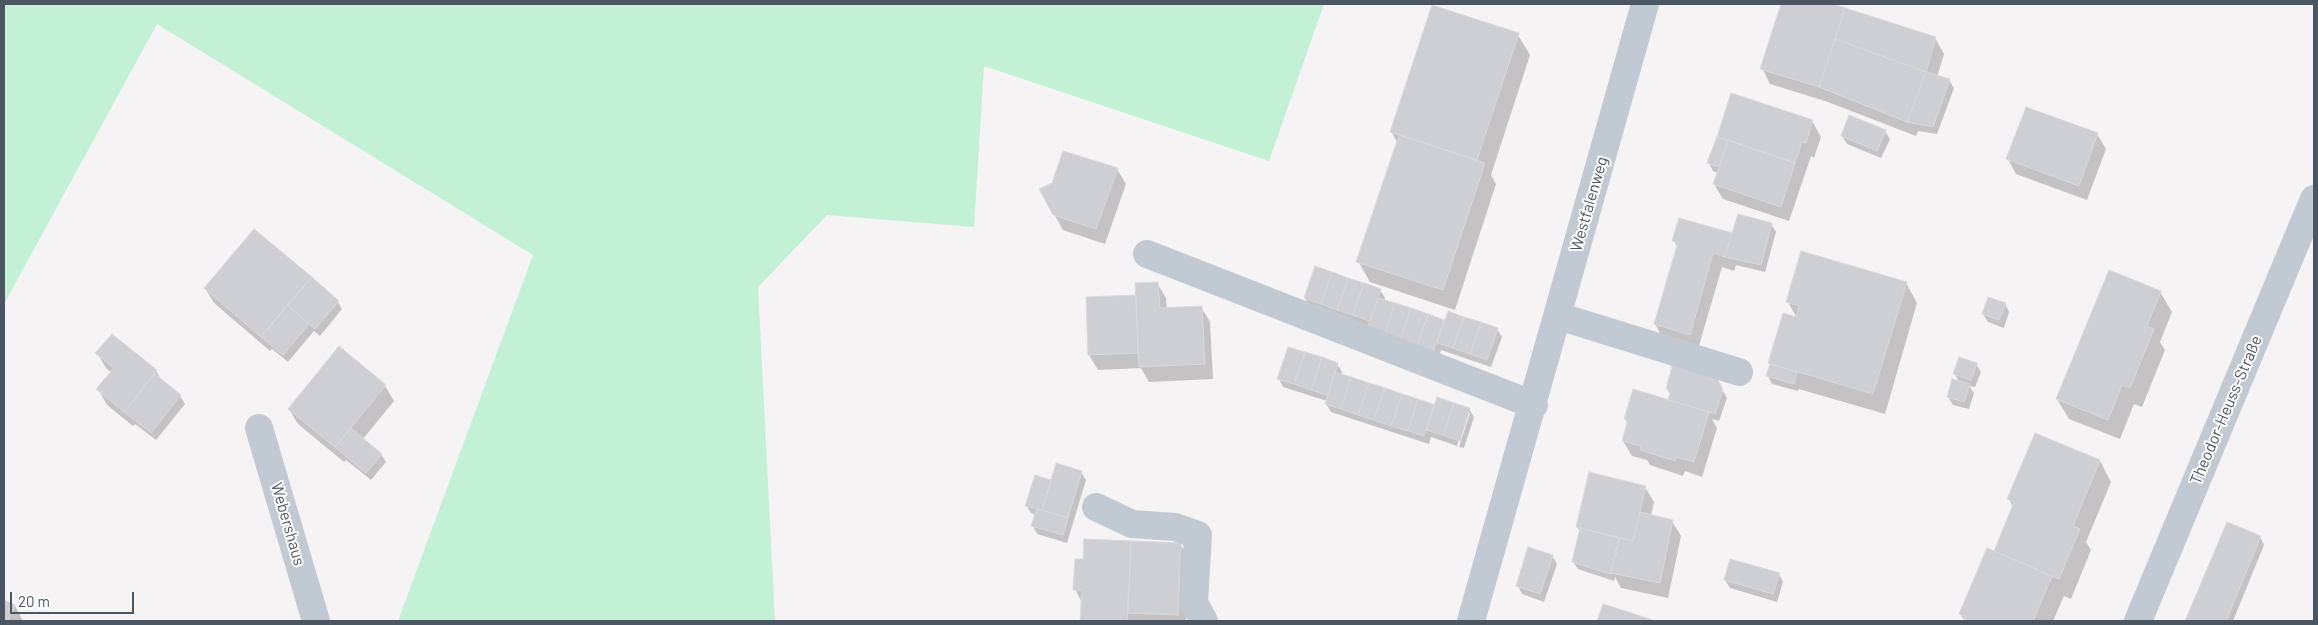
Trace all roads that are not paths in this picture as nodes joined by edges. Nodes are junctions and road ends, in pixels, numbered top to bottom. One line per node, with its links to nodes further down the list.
1 (1645, 4): 4 (street, Westfalenweg)
2 (2314, 199): 12 (street, Theodor-Heuss-Straße)
3 (1147, 254): 6 (street)
4 (1558, 316): 5 (street); 6 (street, Westfalenweg)
5 (1739, 372)
6 (1534, 405): 11 (street, Westfalenweg)
7 (259, 428): 9 (street, Webershaus)
8 (1096, 507): 10 (street)
9 (316, 621)
10 (1204, 621)
11 (1471, 621)
12 (2138, 621)

